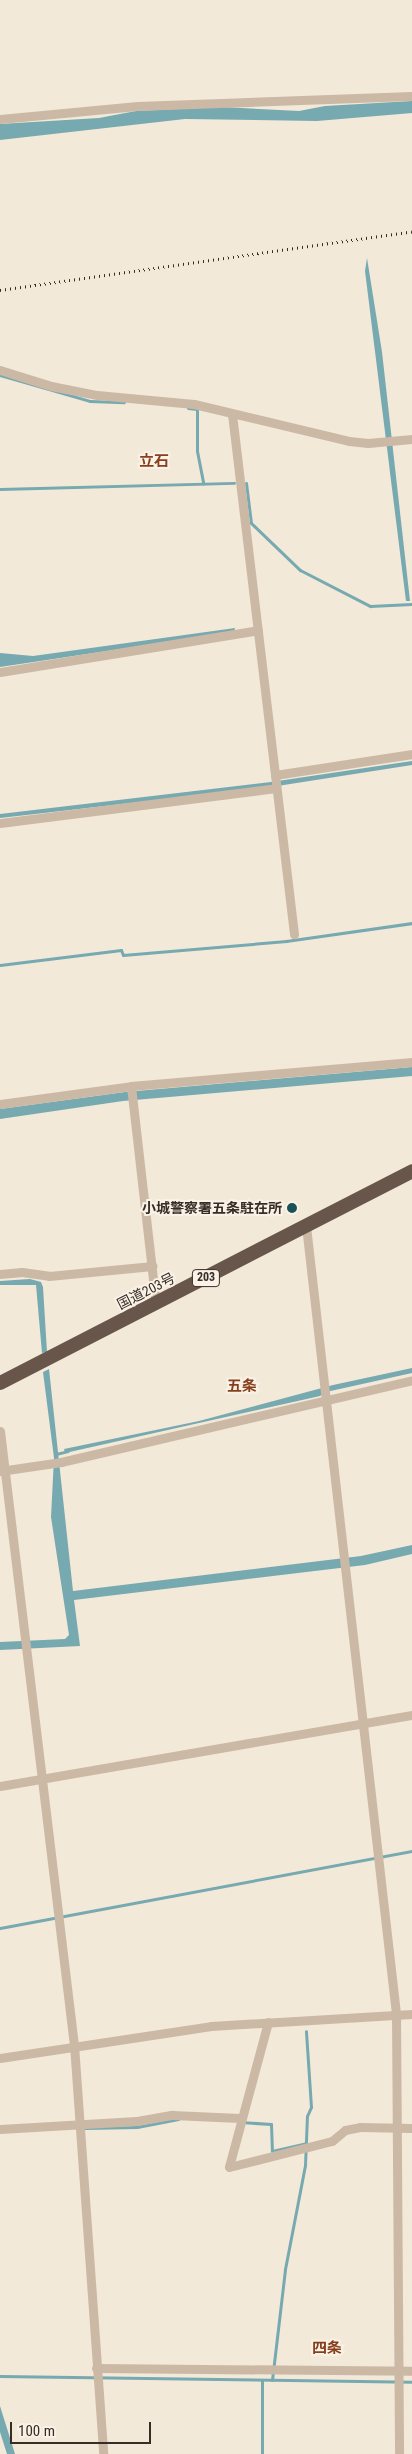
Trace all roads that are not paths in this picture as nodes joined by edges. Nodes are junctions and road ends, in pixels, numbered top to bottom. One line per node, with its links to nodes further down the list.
1 (412, 96): 2 (street)
2 (0, 119)
3 (0, 370): 4 (street)
4 (232, 414): 5 (street); 6 (street)
5 (412, 439)
6 (258, 630): 7 (street); 9 (street)
7 (0, 672)
8 (412, 754): 9 (street)
9 (275, 775): 10 (street)
10 (276, 788): 11 (street); 12 (street)
11 (0, 824)
12 (294, 934)
13 (412, 1062): 14 (street)
14 (131, 1086): 15 (street); 18 (street)
15 (0, 1104)
16 (412, 1171): 17 (highway, 国道203号 / 203)
17 (306, 1226): 20 (highway, 国道203号 / 203); 23 (street)
18 (153, 1266): 19 (street); 20 (street)
19 (0, 1274)
20 (156, 1304): 22 (highway, 国道203号 / 203)
21 (412, 1380): 23 (street)
22 (0, 1383)
23 (327, 1400): 25 (street); 27 (street)
24 (0, 1431): 25 (street)
25 (2, 1471): 28 (street)
26 (412, 1715): 27 (street)
27 (363, 1723): 28 (street); 30 (street)
28 (42, 1778): 29 (street); 33 (street)
29 (0, 1786)
30 (396, 2014): 31 (street); 32 (street); 37 (street)
31 (412, 2014)
32 (268, 2022): 33 (street); 35 (street)
33 (74, 2045): 34 (street); 36 (street)
34 (0, 2058)
35 (239, 2122): 36 (street); 37 (street)
36 (79, 2123): 39 (street); 40 (street)
37 (398, 2127): 38 (street); 41 (street)
38 (412, 2128)
39 (0, 2129)
40 (96, 2368): 41 (street); 43 (street)
41 (399, 2372): 42 (street); 44 (street)
42 (412, 2372)
43 (103, 2454)
44 (399, 2454)

